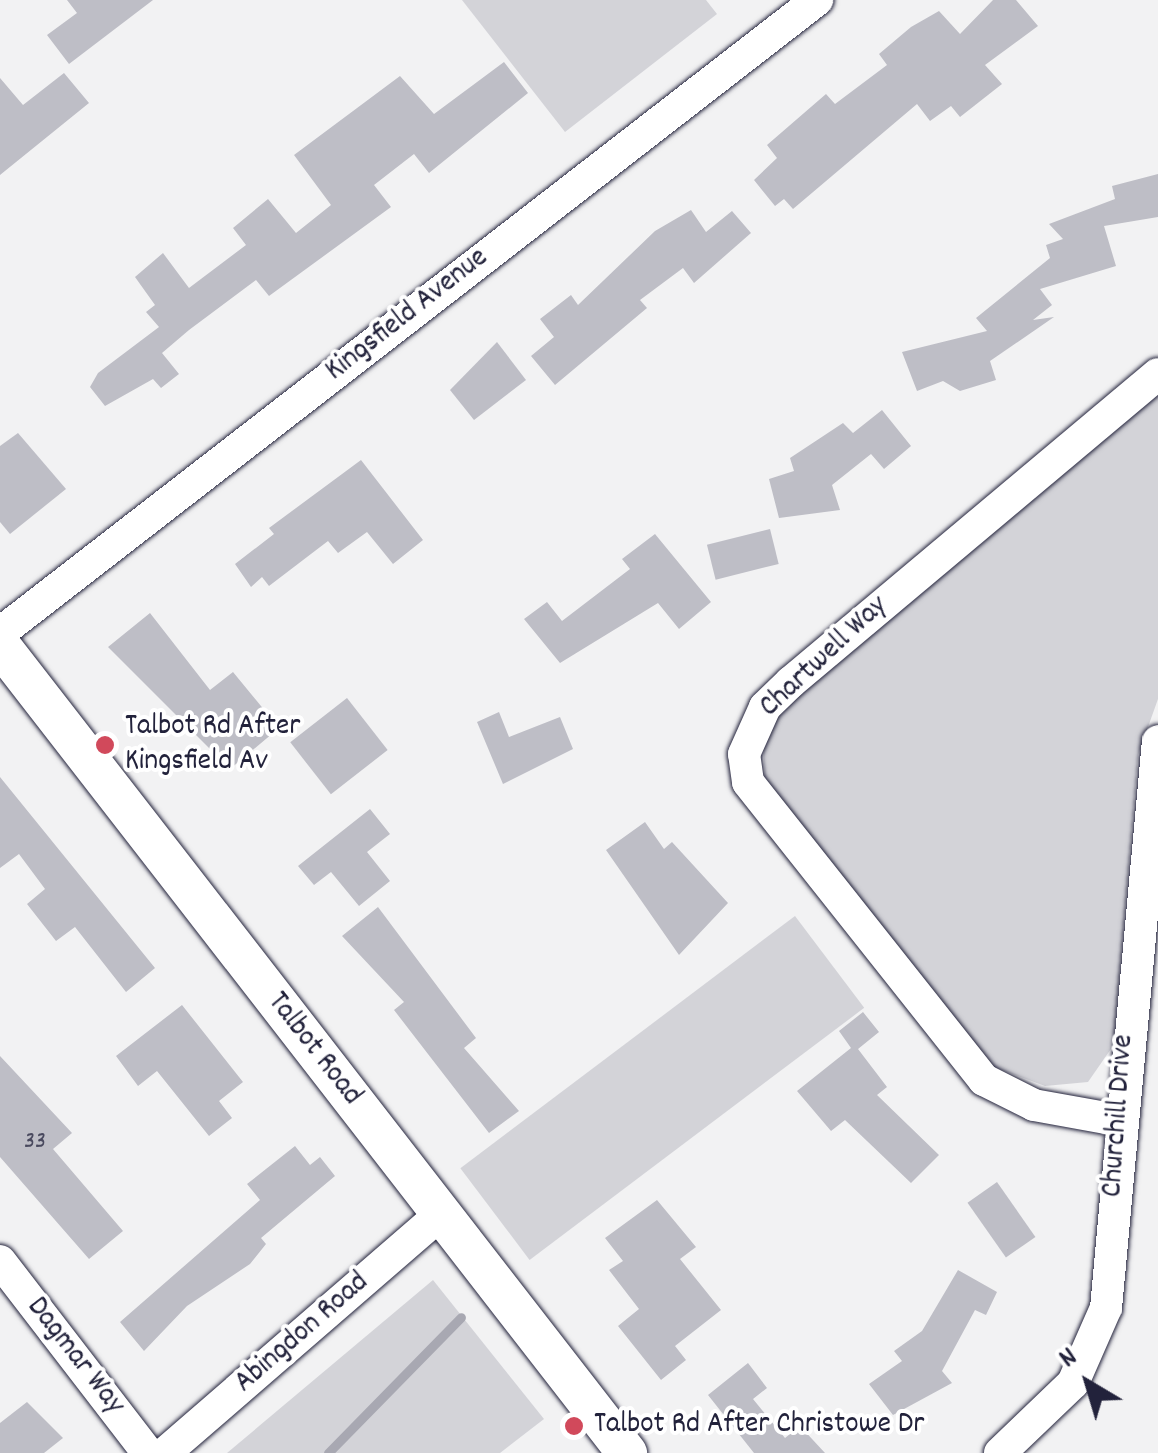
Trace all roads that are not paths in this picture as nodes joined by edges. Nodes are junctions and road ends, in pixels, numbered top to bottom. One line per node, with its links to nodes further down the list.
1 (817, 0): 3 (street, Kingsfield Avenue)
2 (1158, 374): 6 (street, Chartwell Way)
3 (0, 632)
4 (0, 645): 7 (main road, Talbot Road)
5 (1158, 741): 6 (street, Churchill Drive)
6 (1117, 1120): 12 (street, Churchill Drive)
7 (440, 1214): 10 (street, Abingdon Road); 11 (main road, Talbot Road)
8 (0, 1261): 9 (street, Dagmar Way)
9 (148, 1453)
10 (165, 1453)
11 (626, 1453)
12 (1000, 1453)

